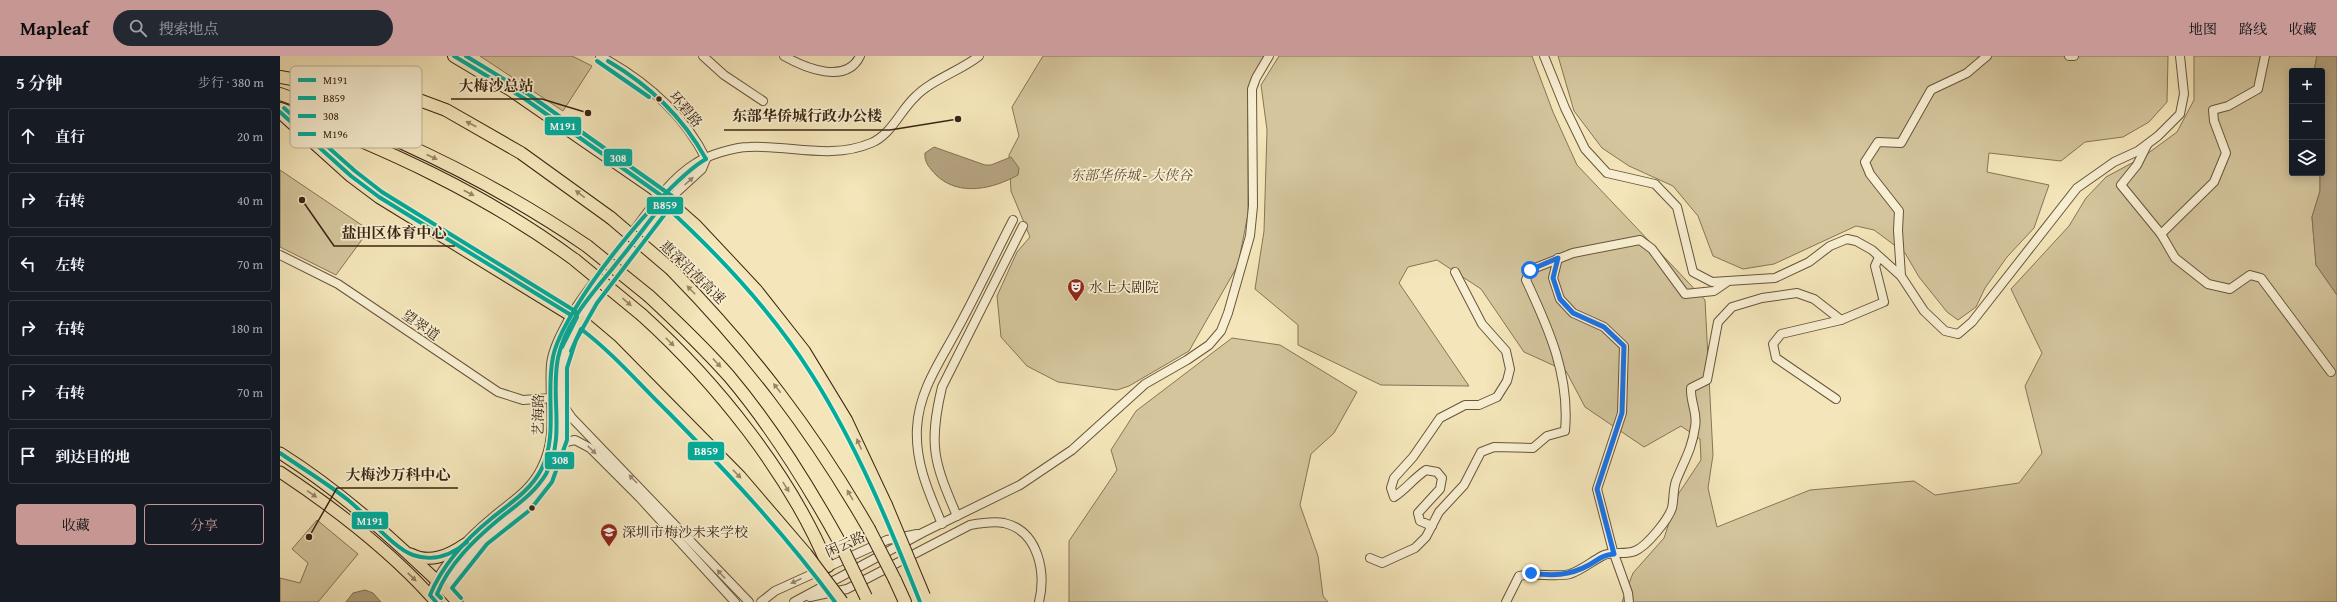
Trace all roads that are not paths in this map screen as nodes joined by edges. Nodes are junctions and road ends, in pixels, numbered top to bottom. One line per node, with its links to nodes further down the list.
1 (454, 56): 29 (highway)
2 (600, 56): 28 (street, 环碧路)
3 (703, 56): 18 (street)
4 (784, 56): 5 (street)
5 (860, 56)
6 (979, 56): 28 (street)
7 (1269, 56): 48 (street, 闲云路)
8 (1544, 56): 38 (street)
9 (1987, 56): 37 (street)
10 (2068, 56): 11 (street)
11 (2074, 56)
12 (2180, 56): 24 (street)
13 (2265, 56): 32 (street)
14 (280, 77): 15 (highway, 惠深沿海高速, one-way to 14, bridge)
15 (290, 79)
16 (280, 94): 17 (highway, one-way to 17, bridge)
17 (290, 98)
18 (763, 100)
19 (422, 102): 68 (highway, 惠深沿海高速, one-way to 19, bridge)
20 (280, 109): 22 (highway, one-way to 22, bridge)
21 (280, 112): 23 (highway)
22 (290, 113)
23 (290, 121)
24 (2148, 143): 32 (street); 37 (street)
25 (320, 148): 39 (highway)
26 (376, 148): 56 (highway, one-way to 56, bridge)
27 (410, 148): 60 (highway, one-way to 60, bridge)
28 (706, 159): 29 (street, 艺海路)
29 (666, 198): 39 (street, 艺海路); 61 (highway, one-way to 29, bridge)
30 (1013, 220): 49 (street)
31 (1023, 226): 48 (street)
32 (2161, 234): 41 (street)
33 (280, 255): 42 (street, 望翠道)
34 (1879, 256): 37 (street); 38 (street); 40 (street)
35 (1558, 258): 38 (street); 50 (street); 54 (street)
36 (1454, 272): 50 (street)
37 (1901, 276)
38 (1728, 282)
39 (575, 317): 42 (street, 艺海路); 44 (street, 艺海路); 67 (highway, one-way to 67, bridge)
40 (1841, 320): 43 (street); 54 (street)
41 (2331, 372)
42 (552, 398): 52 (street, 艺海路)
43 (1836, 399)
44 (562, 401): 45 (street, 艺海路); 64 (street, one-way to 44)
45 (559, 448): 57 (street, 艺海路); 63 (street, one-way to 63)
46 (280, 453): 53 (main road)
47 (280, 472): 59 (main road, one-way to 59)
48 (957, 516): 49 (street, 闲云路)
49 (942, 524): 51 (street, 闲云路)
50 (1432, 526): 55 (street)
51 (924, 532): 56 (street, 闲云路); 58 (street, 闲云路)
52 (464, 544): 53 (main road); 57 (street, 艺海路)
53 (406, 552): 57 (main road)
54 (1614, 554): 70 (street); 71 (street)
55 (1370, 558)
56 (828, 566): 65 (street, 闲云路, one-way to 65)
57 (440, 584): 59 (street, 艺海路); 62 (main road)
58 (803, 598): 66 (street, 闲云路); 69 (street)
59 (433, 599)
60 (867, 599)
61 (925, 599)
62 (457, 602)
63 (735, 602)
64 (749, 602)
65 (761, 602)
66 (794, 602)
67 (842, 602)
68 (904, 602)
69 (1039, 602)
70 (1506, 602)
71 (1629, 602)

